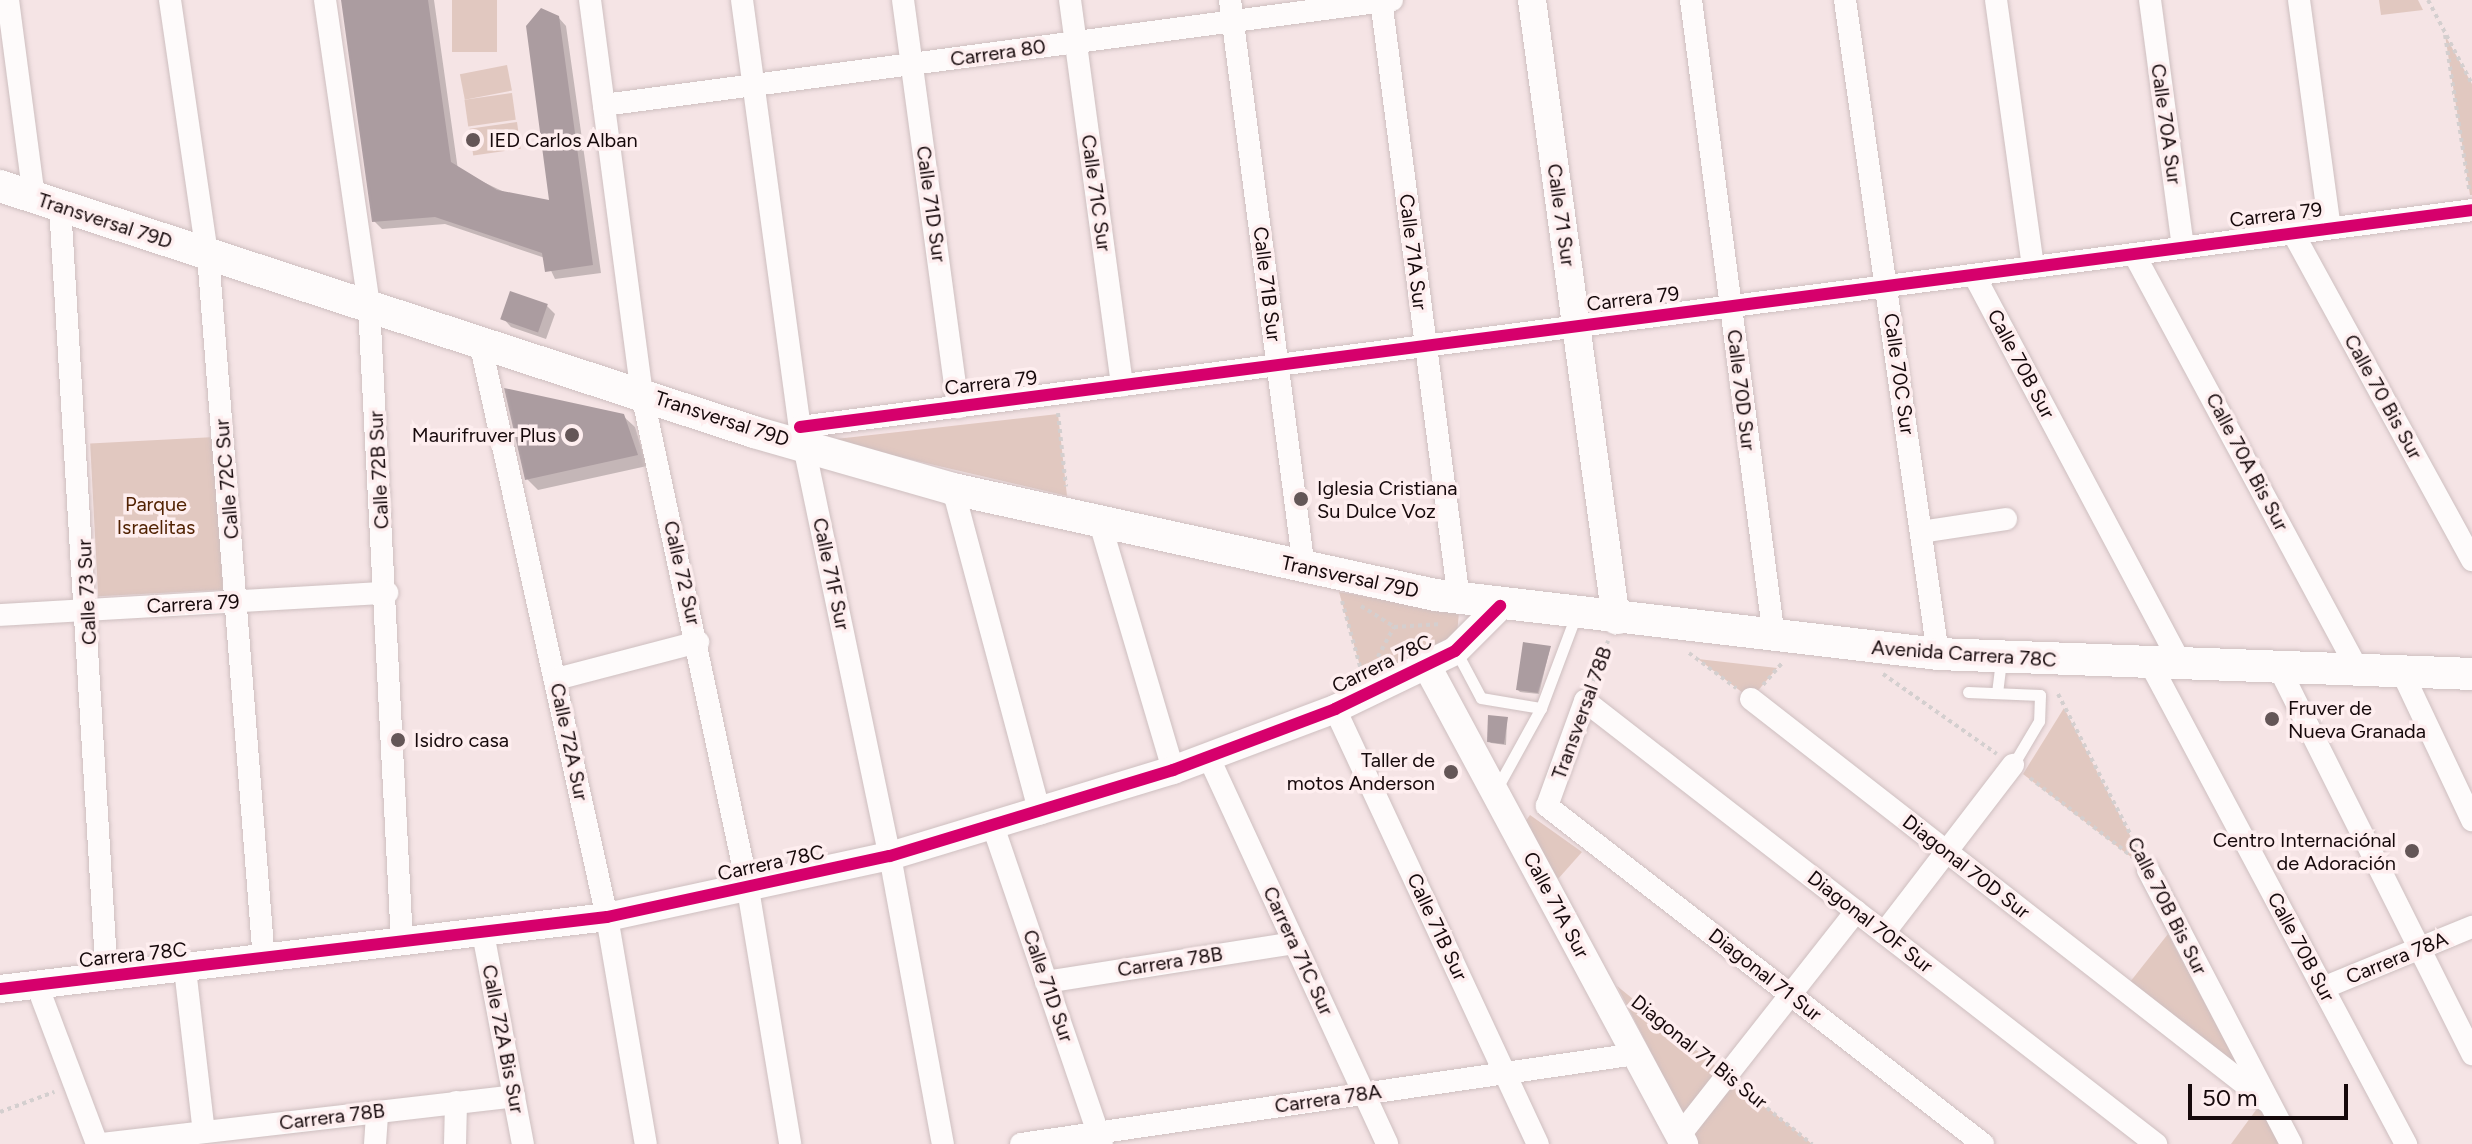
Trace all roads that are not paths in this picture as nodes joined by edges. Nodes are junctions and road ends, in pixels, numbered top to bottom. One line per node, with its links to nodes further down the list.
1 (8, 0): 21 (street, Calle 73 Sur)
2 (170, 0): 27 (street, Calle 72C Sur)
3 (325, 0): 31 (street, Calle 72B Sur)
4 (590, 0): 19 (street, Calle 72 Sur)
5 (742, 0): 18 (street, Calle 71F Sur)
6 (903, 0): 17 (street, Calle 71D Sur)
7 (1070, 0): 16 (street, Calle 71C Sur)
8 (1532, 0): 33 (street, Calle 71 Sur)
9 (1691, 0): 32 (street, Calle 70D Sur)
10 (1845, 0): 30 (street, Calle 70C Sur)
11 (1996, 0): 28 (street)
12 (2150, 0): 25 (street, Calle 70A Sur)
13 (2299, 0): 23 (street)
14 (1385, 1): 15 (street, Carrera 80); 35 (street, Calle 71A Sur)
15 (1231, 10): 16 (street, Carrera 80); 36 (street, Calle 71B Sur)
16 (1075, 42): 17 (street, Carrera 80); 37 (street, Calle 71C Sur)
17 (912, 64): 18 (street, Carrera 80); 39 (street, Calle 71D Sur)
18 (754, 85): 19 (street, Carrera 80); 40 (street, Calle 71F Sur)
19 (604, 105): 38 (street, Calle 72 Sur)
20 (0, 186): 21 (main road, Transversal 79D)
21 (47, 201): 27 (main road, Transversal 79D); 51 (street, Calle 73 Sur)
22 (2469, 212): 23 (street, Carrera 79)
23 (2330, 228): 24 (street, Carrera 79)
24 (2293, 233): 25 (street, Carrera 79); 45 (street, Calle 70 Bis Sur)
25 (2183, 247): 26 (street, Carrera 79)
26 (2134, 254): 28 (street, Carrera 79); 63 (street, Calle 70A Bis Sur)
27 (208, 255): 31 (main road, Transversal 79D); 49 (street, Calle 72C Sur)
28 (2033, 267): 29 (street, Carrera 79)
29 (1974, 275): 30 (street, Carrera 79); 60 (street, Calle 70B Sur)
30 (1886, 286): 32 (street, Carrera 79); 44 (street, Calle 70C Sur)
31 (369, 306): 34 (main road, Transversal 79D); 47 (street, Calle 72B Sur)
32 (1730, 306): 33 (street, Carrera 79); 56 (street, Calle 70D Sur)
33 (1576, 326): 35 (street, Carrera 79); 54 (street, Calle 71 Sur)
34 (480, 342): 38 (main road, Transversal 79D); 66 (street, Calle 72A Sur)
35 (1426, 346): 36 (street, Carrera 79); 48 (street, Calle 71A Sur)
36 (1277, 365): 37 (street, Carrera 79); 46 (street, Calle 71B Sur)
37 (1122, 386): 39 (street, Carrera 79)
38 (642, 394): 40 (main road, Transversal 79D); 55 (street, Calle 72 Sur)
39 (958, 407): 40 (street, Carrera 79)
40 (802, 436): 41 (main road, Transversal 79D); 82 (street, Calle 71F Sur)
41 (953, 489): 43 (main road, Transversal 79D); 78 (street)
42 (2006, 519): 44 (street)
43 (1100, 523): 46 (main road, Transversal 79D); 75 (street)
44 (1921, 532): 58 (street, Calle 70C Sur)
45 (2472, 560)
46 (1304, 568): 48 (main road, Transversal 79D)
47 (387, 593): 49 (street, Carrera 79); 90 (street, Calle 72B Sur)
48 (1459, 600): 50 (main road, Avenida Carrera 78C)
49 (238, 601): 51 (street, Carrera 79); 93 (street, Calle 72C Sur)
50 (1500, 606): 53 (main road, Avenida Carrera 78C); 57 (street, Carrera 78C)
51 (88, 610): 52 (street, Carrera 79); 95 (street, Calle 73 Sur)
52 (0, 615)
53 (1576, 615): 54 (main road, Avenida Carrera 78C); 71 (lane)
54 (1616, 620): 56 (main road, Avenida Carrera 78C)
55 (698, 642): 66 (street); 84 (street, Calle 72 Sur)
56 (1780, 647): 58 (main road, Avenida Carrera 78C)
57 (1455, 651): 61 (street, Carrera 78C); 71 (lane)
58 (1938, 654): 59 (main road, Avenida Carrera 78C)
59 (2001, 658): 60 (main road, Avenida Carrera 78C); 68 (lane)
60 (2166, 665): 62 (main road, Avenida Carrera 78C); 98 (street, Calle 70B Sur)
61 (1427, 666): 72 (street, Carrera 78C); 76 (street, Calle 71A Sur)
62 (2279, 668): 63 (main road, Avenida Carrera 78C); 92 (street)
63 (2359, 671): 64 (main road, Avenida Carrera 78C)
64 (2402, 672): 65 (main road, Avenida Carrera 78C); 79 (street)
65 (2472, 674)
66 (556, 679): 86 (street, Calle 72A Sur)
67 (1968, 692): 68 (lane)
68 (1997, 693): 74 (lane)
69 (1751, 699): 81 (street, Diagonal 70D Sur)
70 (1585, 701): 77 (street, Transversal 78B); 85 (street, Diagonal 70F Sur)
71 (1541, 708): 76 (lane)
72 (1335, 709): 73 (street, Carrera 78C); 103 (street, Calle 71B Sur)
73 (1209, 758): 75 (street, Carrera 78C); 91 (street, Carrera 71C Sur)
74 (2013, 765): 81 (street)
75 (1173, 770): 78 (street, Carrera 78C)
76 (1495, 792): 101 (street, Calle 71A Sur)
77 (1547, 806): 100 (street, Diagonal 71 Sur)
78 (1040, 814): 80 (street, Carrera 78C)
79 (2472, 820)
80 (994, 829): 82 (street, Carrera 78C); 96 (street, Calle 71D Sur)
81 (1946, 851): 89 (street); 107 (street, Diagonal 70D Sur)
82 (890, 856): 84 (street, Carrera 78C); 118 (street, Calle 71F Sur)
83 (2148, 870): 107 (street, Calle 70B Bis Sur)
84 (748, 889): 86 (street, Carrera 78C); 117 (street, Calle 72 Sur)
85 (1856, 911): 89 (street, Diagonal 70F Sur); 100 (street)
86 (607, 917): 88 (street, Carrera 78C); 116 (street, Calle 72A Sur)
87 (2472, 927): 92 (street, Carrera 78A)
88 (483, 933): 90 (street, Carrera 78C); 105 (street, Calle 72A Bis Sur)
89 (1884, 933): 123 (street, Diagonal 70F Sur)
90 (402, 943): 93 (street, Carrera 78C)
91 (1294, 943): 96 (street, Carrera 78B); 104 (street, Carrera 71C Sur)
92 (2419, 949): 98 (street, Carrera 78A); 102 (street)
93 (264, 960): 94 (street, Carrera 78C)
94 (185, 969): 95 (street, Carrera 78C); 109 (street)
95 (107, 978): 97 (street, Carrera 78C)
96 (1046, 982): 110 (street, Calle 71D Sur)
97 (37, 985): 99 (street, Carrera 78C); 112 (street)
98 (2323, 988): 125 (street, Calle 70B Sur)
99 (0, 989)
100 (1790, 994): 111 (street); 122 (street, Diagonal 71 Sur)
101 (1636, 1054): 103 (street, Carrera 78A); 111 (street, Calle 71A Sur)
102 (2472, 1054)
103 (1506, 1074): 104 (street, Carrera 78A); 121 (street, Calle 71B Sur)
104 (1364, 1094): 110 (street, Carrera 78A); 120 (street, Carrera 71C Sur)
105 (514, 1096): 106 (street, Carrera 78B); 115 (street, Calle 72A Bis Sur)
106 (456, 1102): 108 (street, Carrera 78B); 114 (street)
107 (2269, 1103): 124 (street, Calle 70B Bis Sur)
108 (377, 1112): 109 (street, Carrera 78B); 113 (street)
109 (204, 1132): 112 (street, Carrera 78B)
110 (1100, 1138): 119 (street, Carrera 78A)
111 (1682, 1140)
112 (99, 1144)
113 (375, 1144)
114 (455, 1144)
115 (523, 1144)
116 (646, 1144)
117 (790, 1144)
118 (943, 1144)
119 (1021, 1144)
120 (1387, 1144)
121 (1538, 1144)
122 (1983, 1144)
123 (2156, 1144)
124 (2291, 1144)
125 (2406, 1144)

